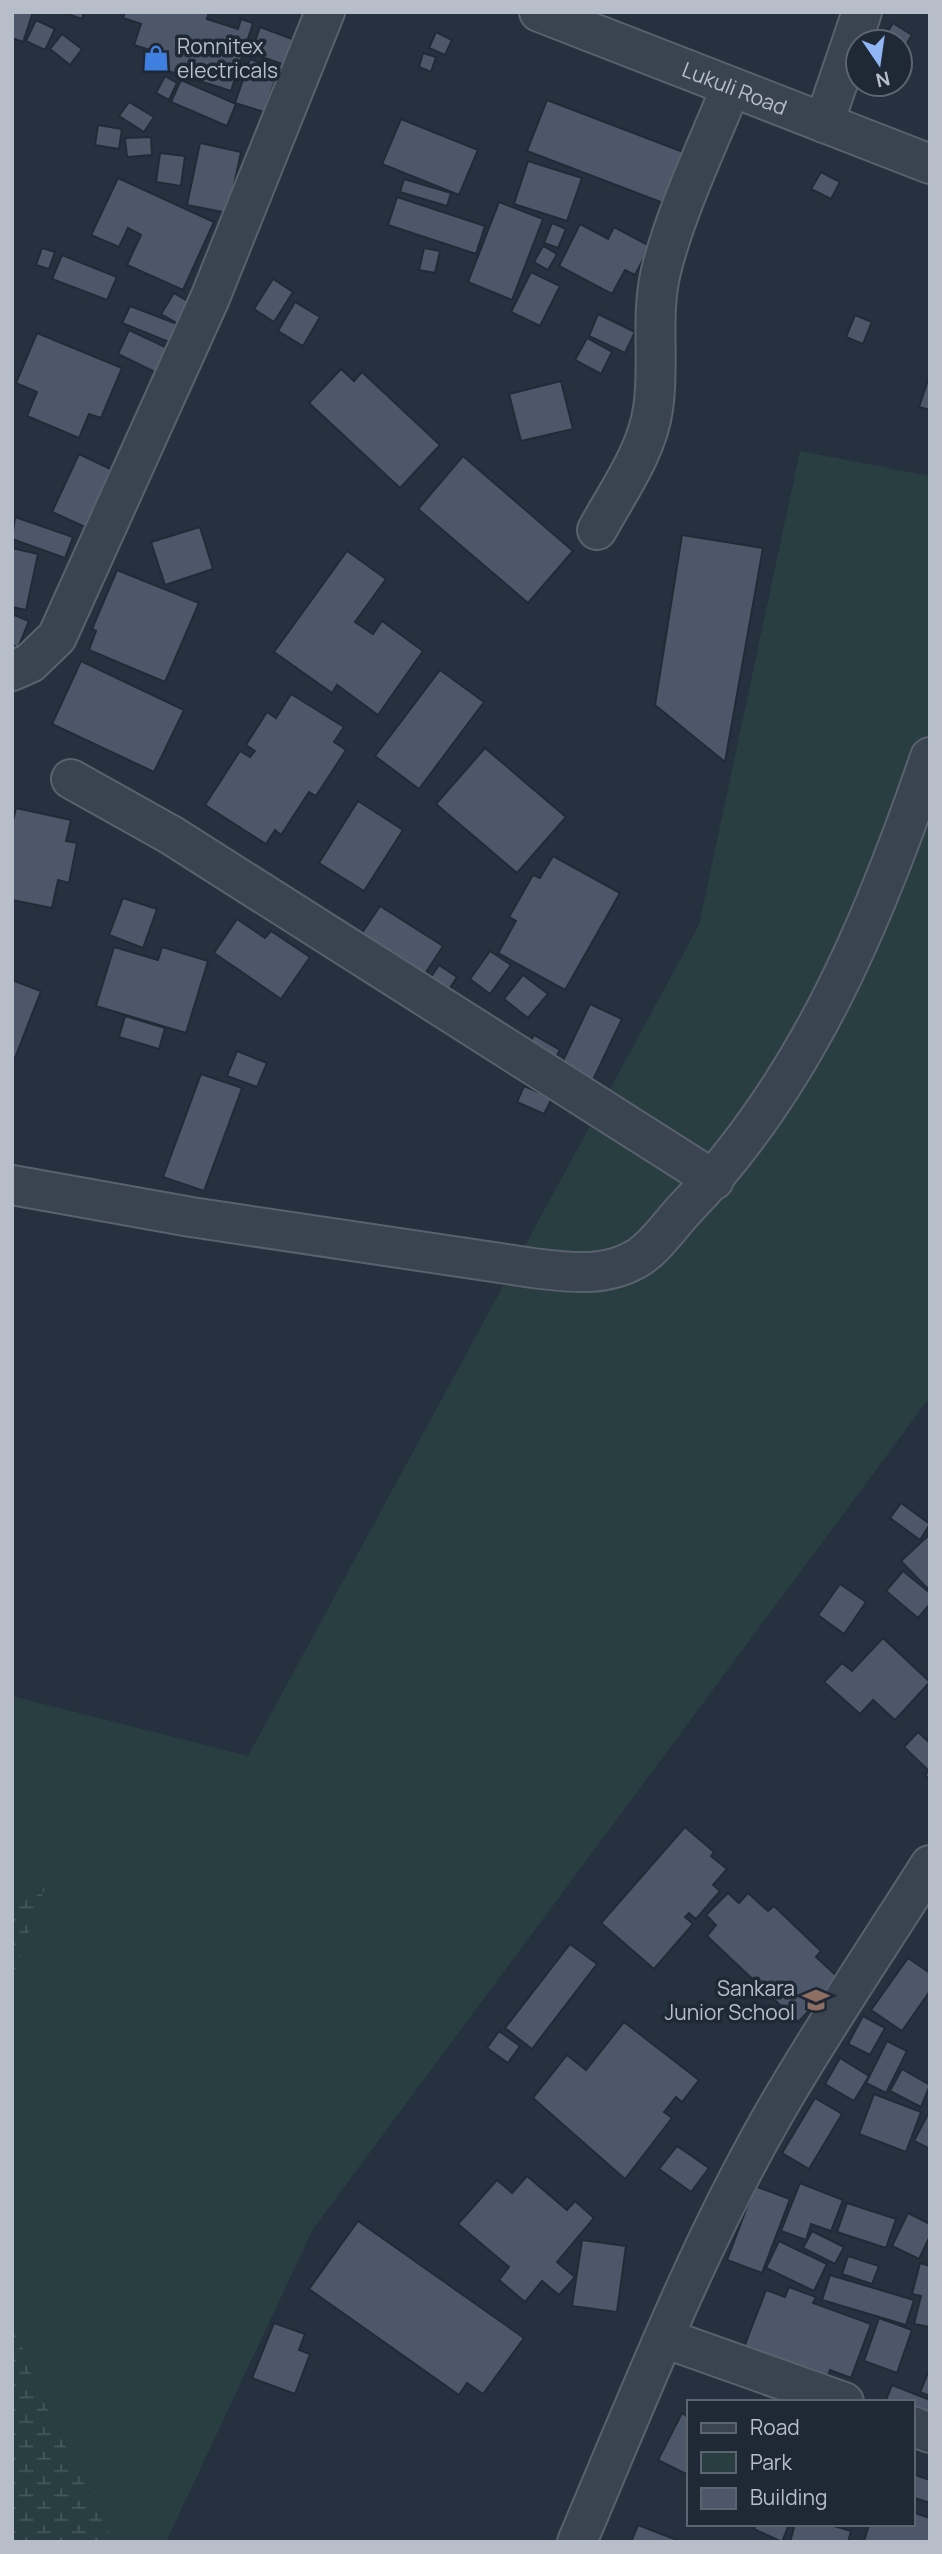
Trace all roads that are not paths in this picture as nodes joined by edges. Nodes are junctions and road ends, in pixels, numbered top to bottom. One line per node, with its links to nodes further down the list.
1 (325, 12): 8 (street)
2 (539, 12): 4 (street, Lukuli Road)
3 (862, 12): 5 (street)
4 (731, 87): 5 (street, Lukuli Road); 7 (street)
5 (824, 123): 6 (street, Lukuli Road)
6 (930, 164)
7 (597, 530)
8 (12, 671)
9 (930, 757): 11 (street)
10 (71, 779): 11 (street)
11 (714, 1180): 12 (street)
12 (12, 1185)
13 (930, 1865): 14 (street)
14 (664, 2338): 15 (street); 16 (street)
15 (838, 2400)
16 (577, 2542)

